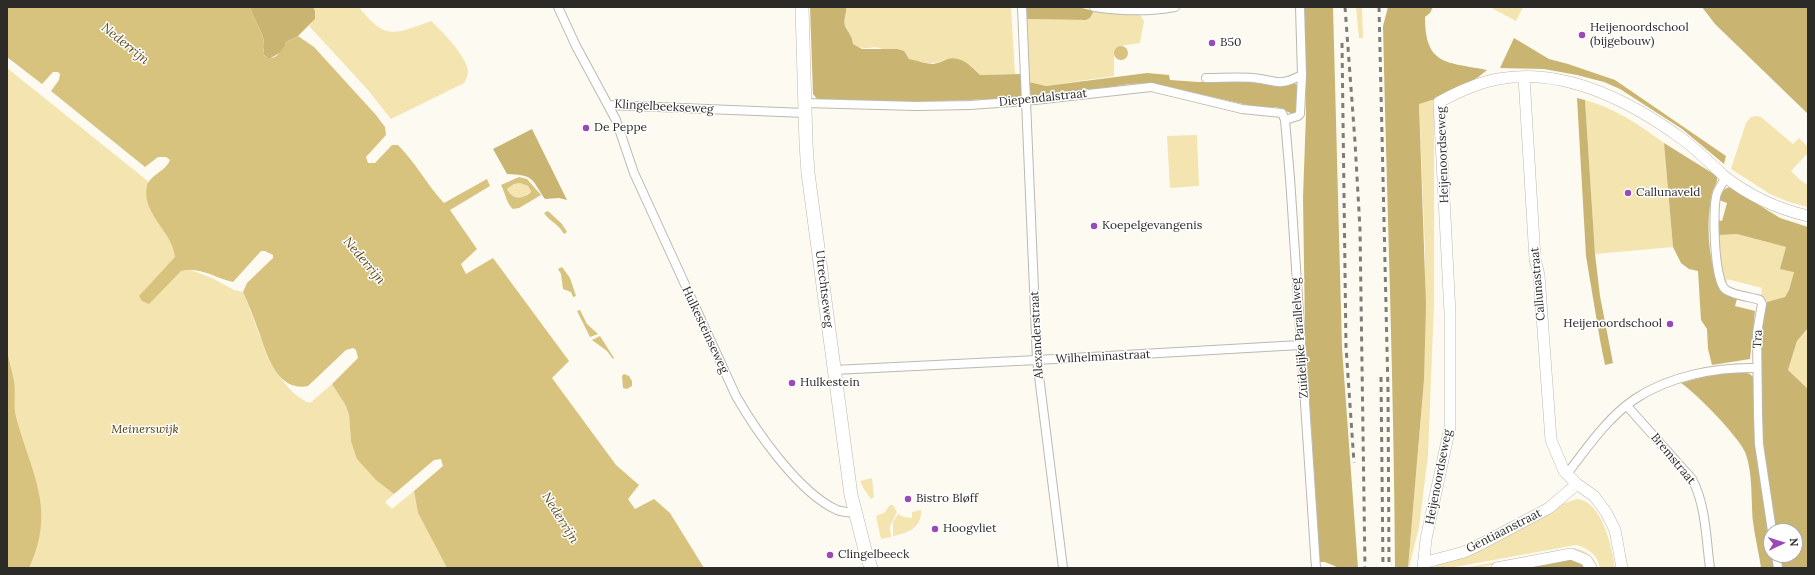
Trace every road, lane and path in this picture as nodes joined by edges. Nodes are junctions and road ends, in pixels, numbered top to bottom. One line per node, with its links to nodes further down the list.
1 (558, 7): 11 (street, Klingelbeekseweg)
2 (802, 7): 12 (main road, Utrechtseweg)
3 (1022, 7): 10 (street, Alexanderstraat)
4 (1094, 7): 5 (street)
5 (1175, 7)
6 (1300, 7): 7 (street)
7 (1302, 75): 9 (street); 13 (street)
8 (1524, 77): 14 (street, Heijenoordseweg); 21 (street, Callunastraat); 25 (street, Heijenoordseweg)
9 (1206, 78)
10 (1026, 101): 12 (street, Diependalstraat); 13 (street, Diependalstraat); 17 (street, Alexanderstraat)
11 (609, 105): 12 (street, Klingelbeekseweg); 23 (street, Hulkesteinseweg)
12 (805, 108): 19 (main road, Utrechtseweg)
13 (1285, 120): 16 (street, Zuidelijke Parallelweg)
14 (1726, 177): 15 (street, Heijenoordseweg); 18 (street, Tra)
15 (1808, 216)
16 (1300, 345): 17 (street, Wilhelminastraat); 28 (street, Zuidelijke Parallelweg)
17 (1037, 360): 19 (street, Wilhelminastraat); 27 (street, Alexanderstraat)
18 (1757, 368): 20 (street); 24 (street, Tra)
19 (834, 370): 23 (main road, Utrechtseweg)
20 (1627, 406): 21 (street); 32 (street, Bremstraat)
21 (1568, 474): 22 (street, Callunastraat)
22 (1577, 484): 25 (street, Gentiaanstraat); 31 (street, Callunastraat)
23 (855, 512): 26 (main road, Utrechtseweg)
24 (1771, 523)
25 (1423, 566)
26 (871, 568)
27 (1063, 568)
28 (1316, 568)
29 (1497, 568): 30 (street)
30 (1591, 568)
31 (1622, 568)
32 (1710, 568)

